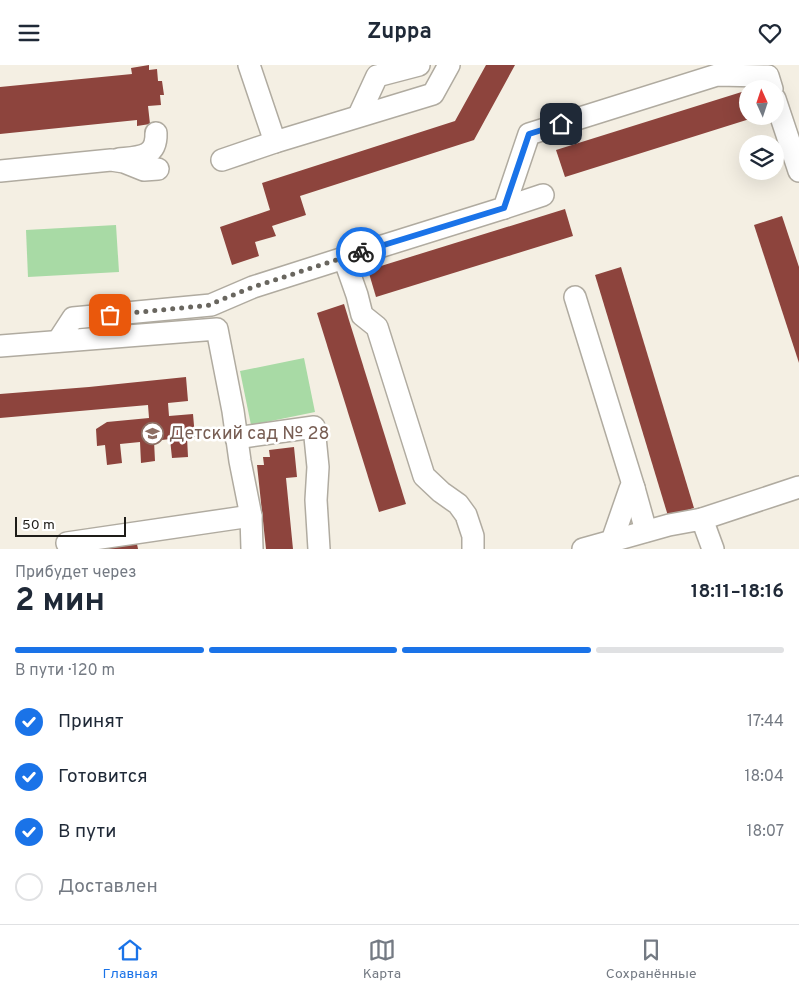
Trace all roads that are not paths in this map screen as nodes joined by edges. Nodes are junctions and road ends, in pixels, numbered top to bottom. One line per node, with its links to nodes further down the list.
1 (249, 65): 10 (lane)
2 (419, 65): 6 (lane)
3 (449, 65): 6 (lane)
4 (717, 70): 5 (lane); 17 (lane)
5 (769, 80)
6 (359, 115): 10 (lane)
7 (784, 116): 8 (lane)
8 (793, 132): 15 (lane)
9 (156, 133): 12 (lane)
10 (275, 141): 11 (lane)
11 (222, 159)
12 (111, 160): 13 (lane); 14 (lane)
13 (158, 169)
14 (0, 171)
15 (799, 171)
16 (543, 195): 17 (lane)
17 (504, 208): 18 (lane)
18 (344, 257): 20 (lane); 34 (lane)
19 (575, 297): 26 (lane)
20 (211, 305): 21 (lane); 22 (lane)
21 (216, 329): 22 (lane); 24 (lane)
22 (58, 341): 23 (lane)
23 (0, 346)
24 (236, 438): 27 (lane); 33 (lane)
25 (799, 487): 28 (lane)
26 (634, 488): 29 (lane); 30 (lane)
27 (251, 516): 31 (lane); 32 (lane)
28 (702, 519): 29 (lane); 36 (lane)
29 (646, 531): 30 (lane)
30 (615, 540): 35 (lane)
31 (67, 543)
32 (252, 549)
33 (319, 549)
34 (473, 549)
35 (583, 549)
36 (713, 549)

